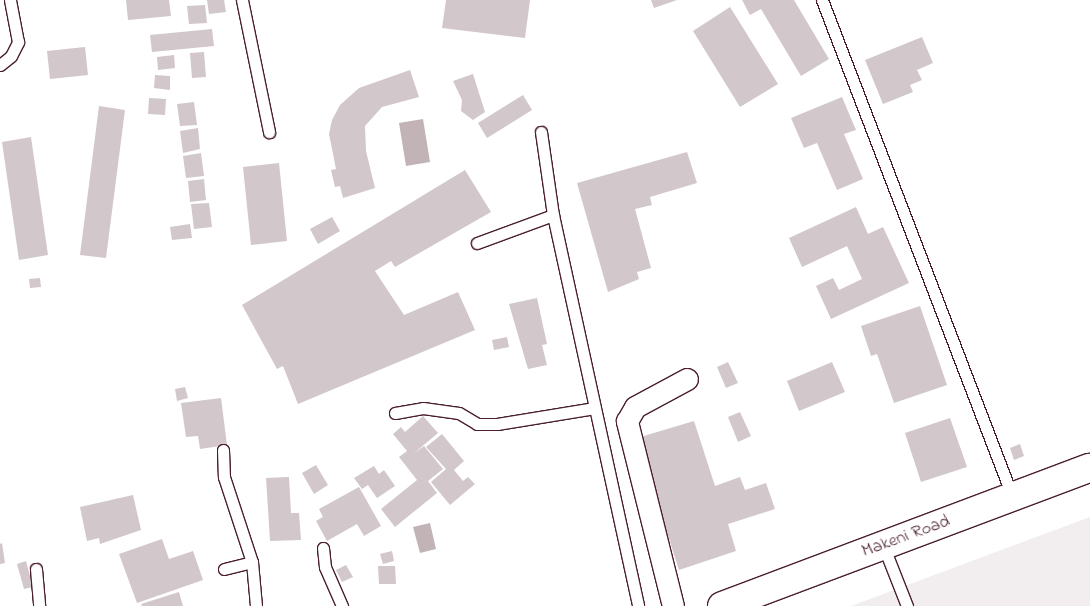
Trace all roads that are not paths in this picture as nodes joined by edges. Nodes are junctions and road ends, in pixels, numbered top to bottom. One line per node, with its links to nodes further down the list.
1 (10, 0): 4 (lane)
2 (242, 0): 5 (lane)
3 (822, 0): 14 (lane)
4 (0, 65)
5 (269, 132)
6 (541, 132): 7 (lane)
7 (553, 215): 8 (lane); 10 (lane)
8 (477, 243)
9 (687, 379): 24 (street)
10 (595, 408): 11 (lane); 23 (lane)
11 (395, 413)
12 (223, 450): 17 (lane)
13 (1090, 468): 14 (main road, Makeni Road)
14 (1013, 498): 15 (main road, Makeni Road)
15 (883, 545): 25 (main road, Makeni Road); 26 (lane)
16 (323, 548): 22 (lane)
17 (252, 562): 19 (lane); 21 (lane)
18 (36, 569): 20 (lane)
19 (224, 569)
20 (39, 606)
21 (256, 606)
22 (342, 606)
23 (638, 606)
24 (673, 606)
25 (722, 606)
26 (908, 606)

